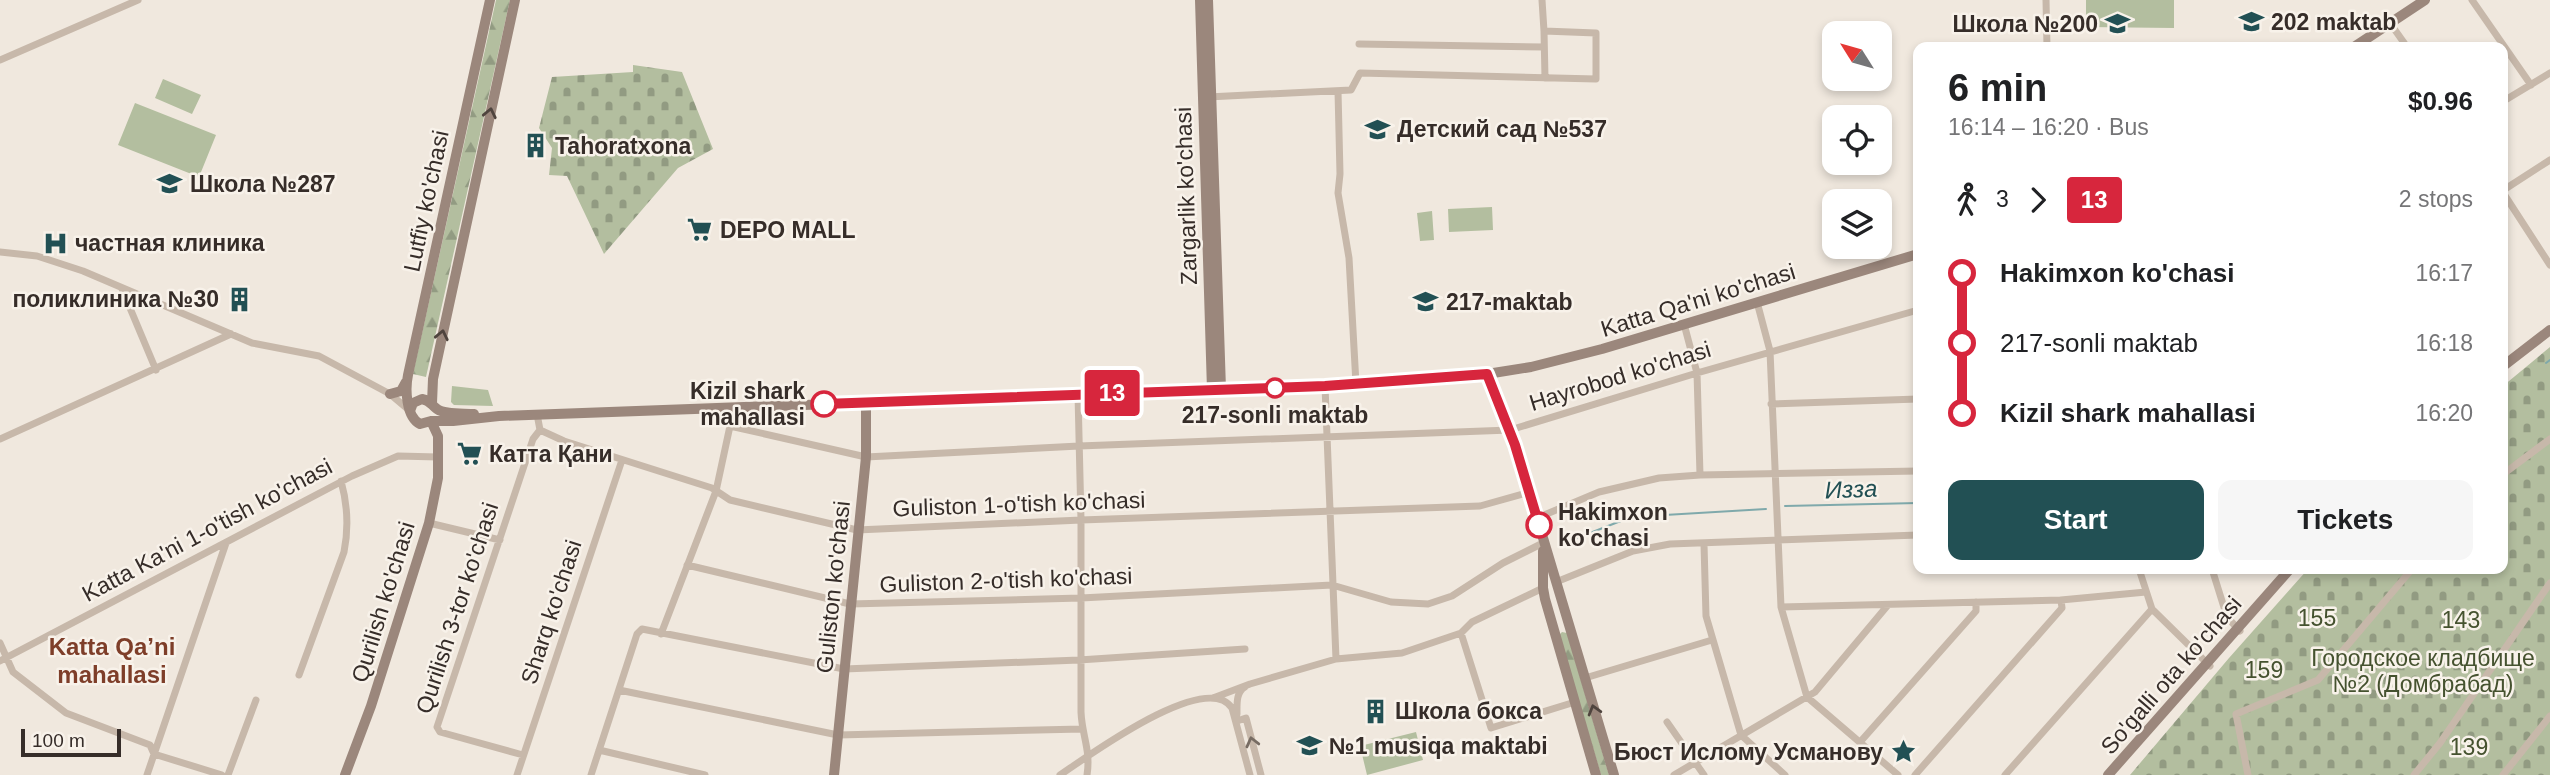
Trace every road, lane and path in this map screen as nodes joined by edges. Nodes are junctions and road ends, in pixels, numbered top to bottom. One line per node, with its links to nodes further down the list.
1 (138, 0): 19 (street)
2 (490, 0): 45 (main road, Lutfiy ko'chasi)
3 (515, 0): 56 (main road, Lutfiy ko'chasi, one-way to 3)
4 (1200, 0): 24 (main road, Zargarlik ko'chasi)
5 (1208, 0): 24 (main road, Zargarlik ko'chasi)
6 (1542, 0): 11 (street)
7 (2046, 0): 12 (street)
8 (2425, 0): 10 (main road)
9 (2472, 0): 15 (street)
10 (2390, 23): 13 (main road); 14 (street)
11 (1544, 31): 17 (street); 21 (street)
12 (2047, 42)
13 (2362, 42)
14 (2403, 42)
15 (2501, 42)
16 (1359, 44): 17 (street)
17 (1544, 47): 21 (street)
18 (2508, 52): 22 (street)
19 (0, 60)
20 (2550, 73): 22 (street)
21 (1545, 78): 23 (street)
22 (2531, 85): 25 (street)
23 (1338, 91): 24 (street); 46 (street)
24 (1207, 97): 48 (main road, Zargarlik ko'chasi)
25 (2508, 98)
26 (2550, 160): 27 (street)
27 (2508, 187)
28 (2508, 200): 31 (street)
29 (0, 253): 32 (street)
30 (1913, 255): 33 (main road, Katta Qa'ni ko'chasi)
31 (2550, 265)
32 (122, 288): 37 (street); 41 (street)
33 (1757, 302): 35 (main road, Katta Qa'ni ko'chasi); 39 (street)
34 (1913, 311): 39 (street, Hayrobod ko'chasi)
35 (1684, 324): 43 (street); 44 (main road, Katta Qa'ni ko'chasi)
36 (2550, 330): 40 (main road)
37 (231, 334): 41 (street); 49 (street)
38 (2550, 338): 42 (main road)
39 (1770, 351): 43 (street, Hayrobod ko'chasi); 55 (street)
40 (2508, 362)
41 (156, 370): 68 (street)
42 (2508, 371)
43 (1697, 373): 65 (street, Hayrobod ko'chasi); 77 (street)
44 (1487, 374): 46 (main road, Katta Qa'ni ko'chasi); 65 (main road)
45 (406, 382): 49 (main road); 51 (main road, Lutfiy ko'chasi)
46 (1356, 384): 47 (main road, Katta Qa'ni ko'chasi)
47 (1325, 386): 48 (main road, Katta Qa'ni ko'chasi); 67 (street)
48 (1217, 390): 50 (main road, Katta Qa'ni ko'chasi)
49 (390, 394): 51 (street); 58 (street)
50 (1078, 394): 54 (main road, Katta Qa'ni ko'chasi); 70 (street)
51 (408, 397): 52 (street); 58 (main road, Lutfiy ko'chasi)
52 (420, 399): 56 (main road); 58 (main road)
53 (1913, 399): 55 (street)
54 (866, 403): 57 (main road, Katta Qa'ni ko'chasi); 72 (main road, Guliston ko'chasi)
55 (1771, 404): 76 (street)
56 (434, 406): 60 (main road); 61 (main road)
57 (718, 407): 59 (main road, Katta Qa'ni ko'chasi); 63 (street)
58 (410, 411): 61 (main road)
59 (537, 414): 60 (main road, Katta Qa'ni ko'chasi); 64 (street)
60 (499, 416): 62 (main road)
61 (431, 421): 62 (main road); 66 (main road, Qurilish ko'chasi)
62 (446, 421): 66 (main road, Qurilish ko'chasi)
63 (730, 426): 72 (street, Hayrobod ko'chasi); 79 (street)
64 (540, 430): 73 (street, Guliston 1-o'tish ko'chasi); 87 (street, Qurilish 3-tor ko'chasi)
65 (1510, 430): 67 (street, Hayrobod ko'chasi); 80 (main road)
66 (438, 436): 71 (main road, Qurilish ko'chasi)
67 (1328, 436): 70 (street, Hayrobod ko'chasi); 81 (street)
68 (0, 439)
69 (2550, 439): 74 (street)
70 (1079, 446): 72 (street, Hayrobod ko'chasi); 83 (street)
71 (438, 457): 78 (street, Katta Ka'ni 1-o'tish ko'chasi); 84 (main road, Qurilish ko'chasi)
72 (866, 457): 85 (main road, Guliston ko'chasi)
73 (622, 460): 79 (street, Guliston 1-o'tish ko'chasi); 140 (street, Sharq ko'chasi)
74 (2508, 470)
75 (1913, 471): 76 (street)
76 (1775, 473): 77 (street); 88 (street)
77 (1700, 475): 82 (street)
78 (341, 481): 89 (street, Katta Ka'ni 1-o'tish ko'chasi); 123 (street)
79 (716, 491): 85 (street, Guliston 1-o'tish ko'chasi); 92 (street)
80 (1530, 492): 81 (street, Guliston 1-o'tish ko'chasi); 82 (main road)
81 (1329, 513): 83 (street, Guliston 1-o'tish ko'chasi); 100 (street)
82 (1537, 518): 90 (main road)
83 (1081, 520): 85 (street, Guliston 1-o'tish ko'chasi); 103 (street)
84 (429, 523): 87 (street); 146 (main road, Qurilish ko'chasi)
85 (858, 530): 106 (main road, Guliston ko'chasi)
86 (1913, 535): 88 (street)
87 (500, 540): 140 (street, Qurilish 3-tor ko'chasi)
88 (1778, 540): 91 (street); 108 (street)
89 (226, 542): 118 (street, Katta Ka'ni 1-o'tish ko'chasi); 139 (street)
90 (1543, 543): 98 (main road); 100 (street, Guliston 2-o'tish ko'chasi); 101 (main road)
91 (1704, 544): 98 (street); 115 (street)
92 (687, 565): 106 (street, Guliston 2-o'tish ko'chasi); 114 (street)
93 (2141, 574): 102 (street)
94 (2214, 574): 111 (street)
95 (2286, 574): 111 (main road, So'galli ota ko'chasi)
96 (2291, 574): 111 (main road, So'galli ota ko'chasi)
97 (2408, 574): 165 (street)
98 (1556, 582): 110 (main road)
99 (2550, 583): 166 (street)
100 (1332, 585): 103 (street, Guliston 2-o'tish ko'chasi); 119 (street)
101 (1543, 588): 112 (main road); 113 (street)
102 (2146, 592): 104 (street); 109 (street)
103 (1081, 598): 106 (street, Guliston 2-o'tish ko'chasi); 120 (street)
104 (2061, 600): 105 (street); 161 (street)
105 (1976, 602): 107 (street); 137 (street)
106 (850, 604): 122 (main road, Guliston ko'chasi)
107 (1888, 605): 108 (street); 127 (street)
108 (1781, 607): 127 (street)
109 (2152, 609): 121 (street); 162 (street)
110 (1570, 626): 112 (main road); 124 (main road)
111 (2239, 630): 121 (main road, So'galli ota ko'chasi)
112 (1554, 631): 130 (main road)
113 (1461, 633): 119 (street); 130 (street)
114 (662, 634): 122 (street); 126 (street)
115 (1712, 640): 124 (street); 136 (street)
116 (0, 643): 118 (street)
117 (1245, 649): 120 (street)
118 (3, 659): 139 (street)
119 (1336, 659): 125 (street)
120 (1079, 660): 122 (street); 134 (street)
121 (2208, 665): 163 (main road, So'galli ota ko'chasi); 164 (main road, So'galli ota ko'chasi)
122 (844, 668): 135 (main road, Guliston ko'chasi)
123 (299, 675)
124 (1585, 678): 156 (main road, one-way to 124)
125 (1250, 684): 128 (street); 132 (street)
126 (619, 690): 135 (street); 138 (street)
127 (1807, 697): 136 (street); 137 (street)
128 (1213, 698): 132 (street); 141 (street)
129 (256, 700): 145 (street)
130 (1575, 702): 155 (main road)
131 (2550, 716): 167 (street)
132 (1237, 722): 153 (street); 154 (street, one-way to 132)
133 (1667, 722): 142 (street)
134 (1082, 729): 135 (street); 141 (street)
135 (838, 735): 150 (main road, Guliston ko'chasi)
136 (1741, 735): 142 (street); 159 (street)
137 (1861, 741): 160 (street)
138 (599, 750): 148 (street); 149 (street)
139 (154, 754): 143 (street); 144 (street)
140 (523, 755): 147 (street, Sharq ko'chasi)
141 (1090, 756): 151 (street); 152 (street)
142 (1696, 762): 157 (street); 158 (street)
143 (146, 775)
144 (222, 775)
145 (228, 775)
146 (345, 775)
147 (517, 775)
148 (591, 775)
149 (705, 775)
150 (834, 775)
151 (1060, 775)
152 (1087, 775)
153 (1250, 775)
154 (1261, 775)
155 (1597, 775)
156 (1614, 775)
157 (1674, 775)
158 (1704, 775)
159 (1785, 775)
160 (1898, 775)
161 (1915, 775)
162 (2005, 775)
163 (2108, 775)
164 (2116, 775)
165 (2248, 775)
166 (2414, 775)
167 (2502, 775)

